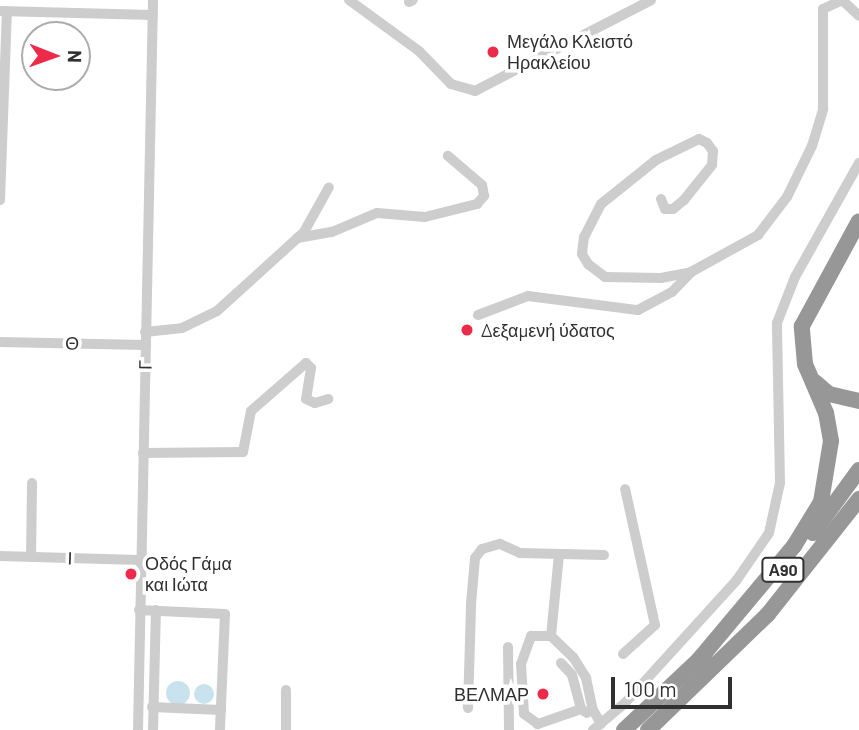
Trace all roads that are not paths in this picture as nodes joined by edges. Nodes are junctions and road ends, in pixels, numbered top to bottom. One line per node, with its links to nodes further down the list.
1 (89, 0): 7 (street)
2 (153, 0): 8 (street, Γ)
3 (349, 0): 4 (street)
4 (651, 0)
5 (827, 1): 9 (street); 17 (street)
6 (3, 11): 7 (street); 14 (street)
7 (88, 13): 8 (street)
8 (153, 15): 19 (street, Γ)
9 (859, 16)
10 (448, 156): 16 (street)
11 (859, 163): 47 (street)
12 (329, 187): 16 (street)
13 (660, 199): 17 (street)
14 (0, 200)
15 (859, 221): 22 (highway)
16 (298, 238): 19 (street)
17 (691, 272): 18 (street)
18 (478, 315)
19 (145, 332): 21 (street, Γ)
20 (0, 342): 21 (street, Θ)
21 (145, 345): 25 (street, Γ)
22 (813, 380): 24 (highway); 40 (highway)
23 (328, 399): 25 (street)
24 (859, 401)
25 (143, 453): 34 (street, Γ)
26 (859, 470): 40 (highway, Α90)
27 (32, 483): 33 (street)
28 (625, 489): 39 (street)
29 (859, 499): 54 (highway, Α90)
30 (559, 554): 31 (street); 37 (street); 44 (street)
31 (604, 555)
32 (0, 556): 33 (street, Ι)
33 (31, 556): 34 (street, Ι)
34 (139, 560): 35 (street, Γ)
35 (139, 610): 36 (street); 48 (street, Γ)
36 (156, 610): 43 (street); 45 (street)
37 (551, 636): 46 (street); 46 (street)
38 (508, 646): 52 (street)
39 (623, 654)
40 (697, 662): 53 (highway, Α90)
41 (561, 663): 46 (street)
42 (286, 690): 51 (street)
43 (152, 707): 45 (street); 49 (street)
44 (468, 709)
45 (221, 710): 50 (street)
46 (587, 710): 47 (street)
47 (597, 727)
48 (138, 730)
49 (153, 730)
50 (220, 730)
51 (286, 730)
52 (509, 730)
53 (624, 730)
54 (648, 730)

